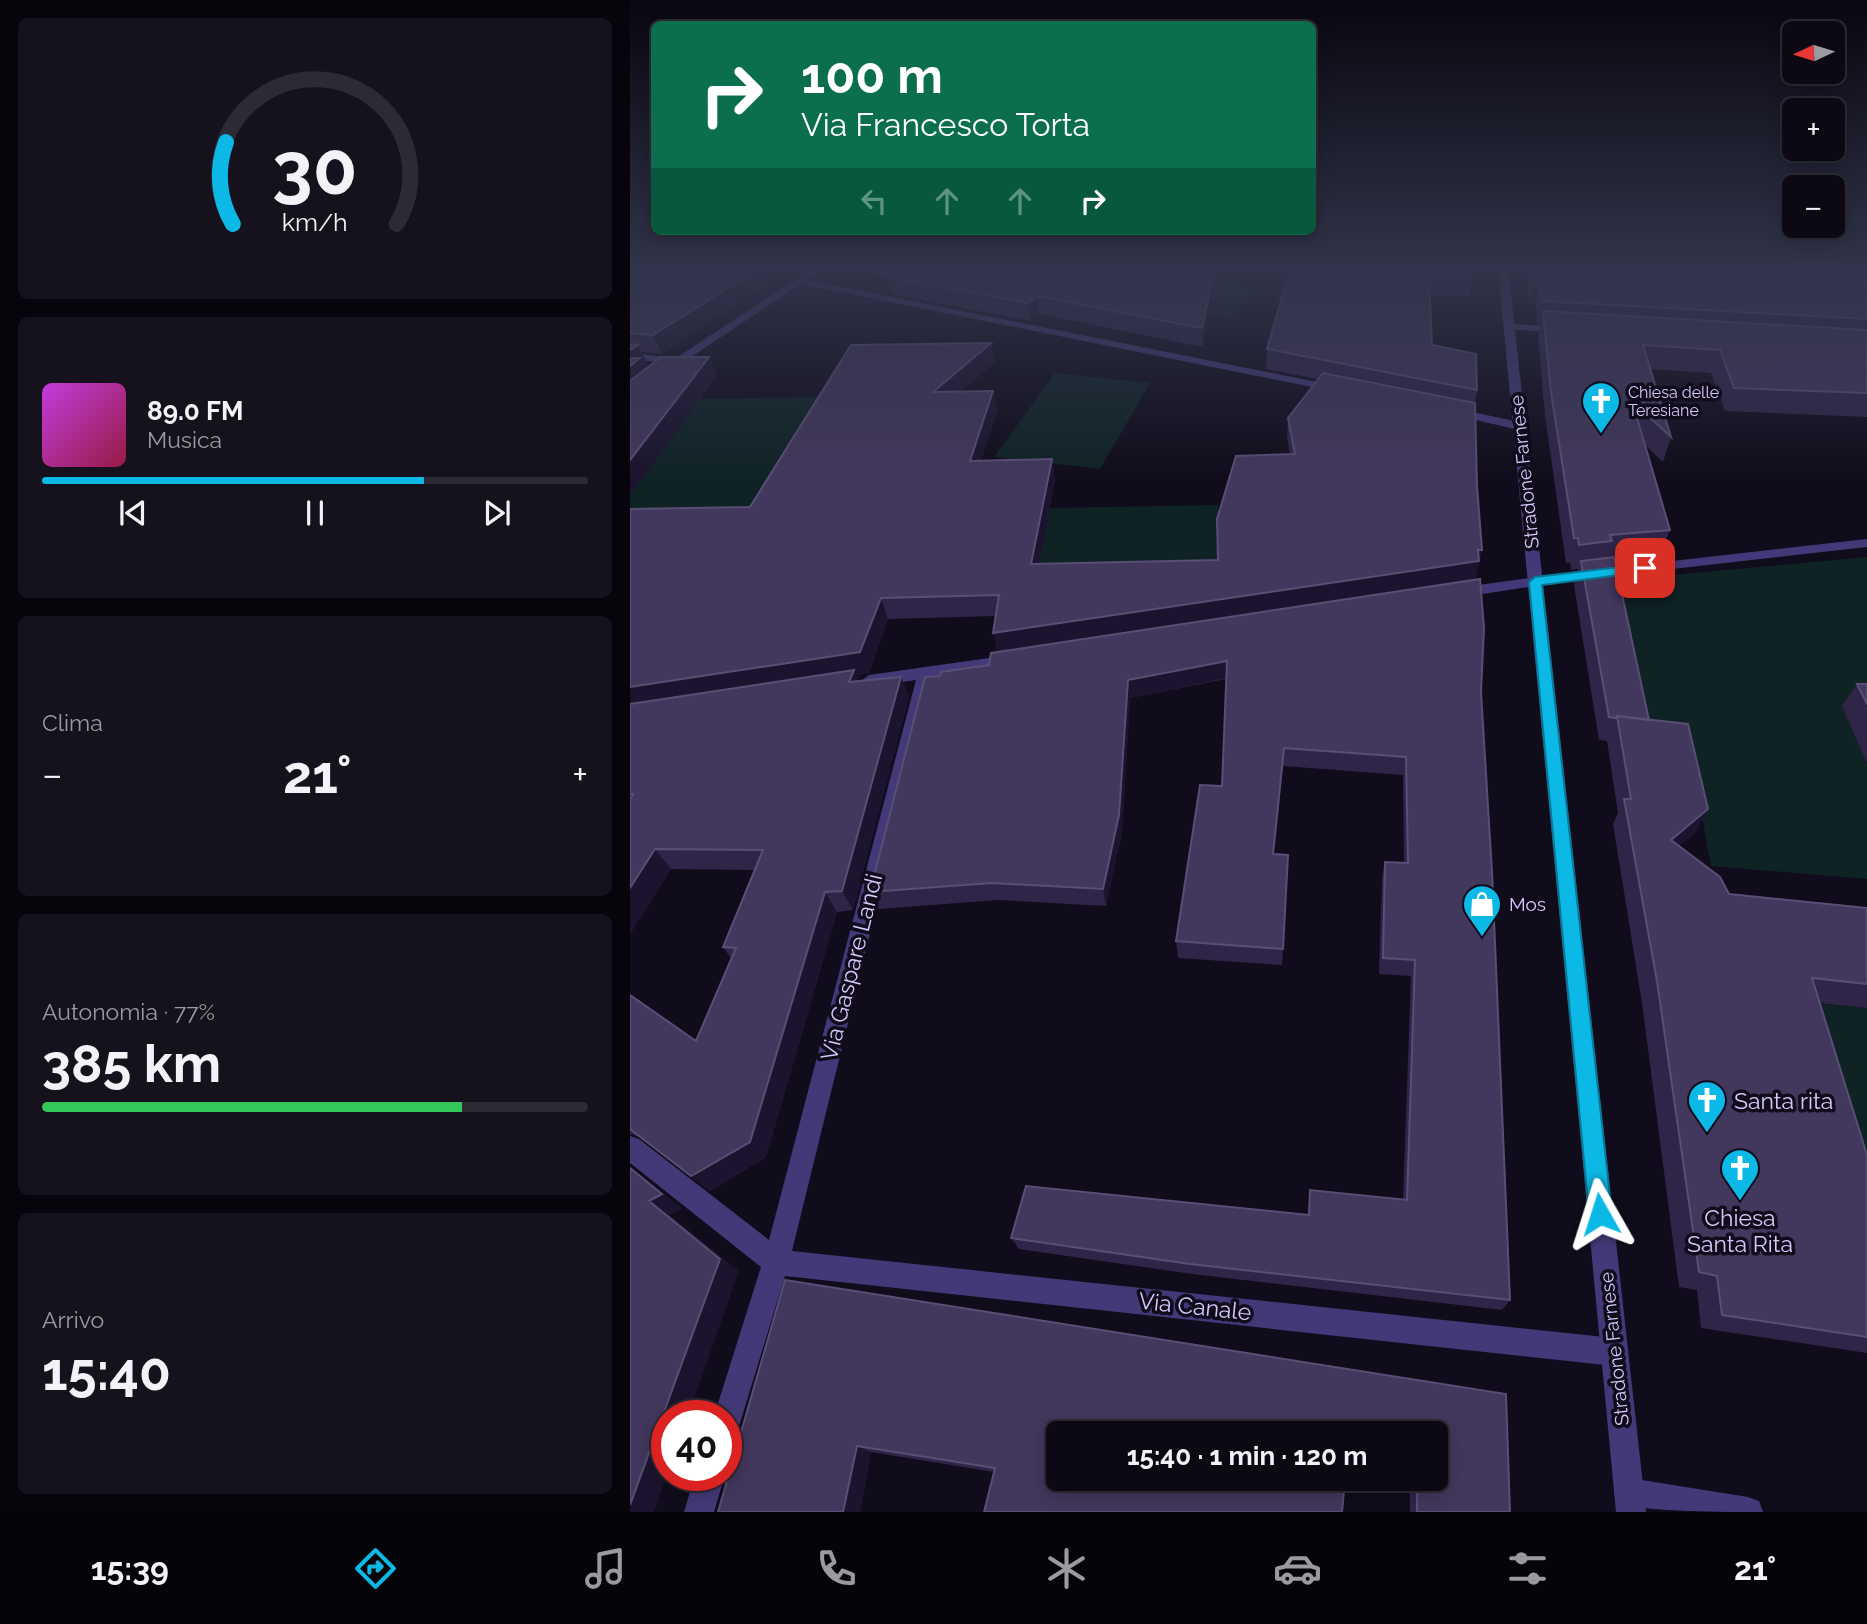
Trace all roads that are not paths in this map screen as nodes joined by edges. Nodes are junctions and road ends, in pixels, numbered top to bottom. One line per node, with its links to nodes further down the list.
1 (712, 339): 5 (street)
2 (1086, 339): 6 (street)
3 (1510, 339): 9 (street, Stradone Farnese)
4 (630, 356): 5 (street)
5 (678, 361): 7 (street)
6 (1343, 390)
7 (630, 403)
8 (1438, 410): 9 (street)
9 (1519, 426): 11 (street, Stradone Farnese)
10 (1867, 543): 11 (street)
11 (1535, 582): 12 (street); 18 (street, Stradone Farnese)
12 (1445, 594)
13 (1021, 658): 14 (street)
14 (926, 672): 15 (street); 17 (street, Via Gaspare Landi)
15 (859, 683)
16 (630, 1148): 17 (street)
17 (776, 1262): 18 (street, Via Canale); 19 (street, Via Gaspare Landi)
18 (1614, 1352): 21 (street, Stradone Farnese)
19 (733, 1400)
20 (705, 1491): 22 (street)
21 (1630, 1503): 23 (street)
22 (699, 1512)
23 (1748, 1512)

